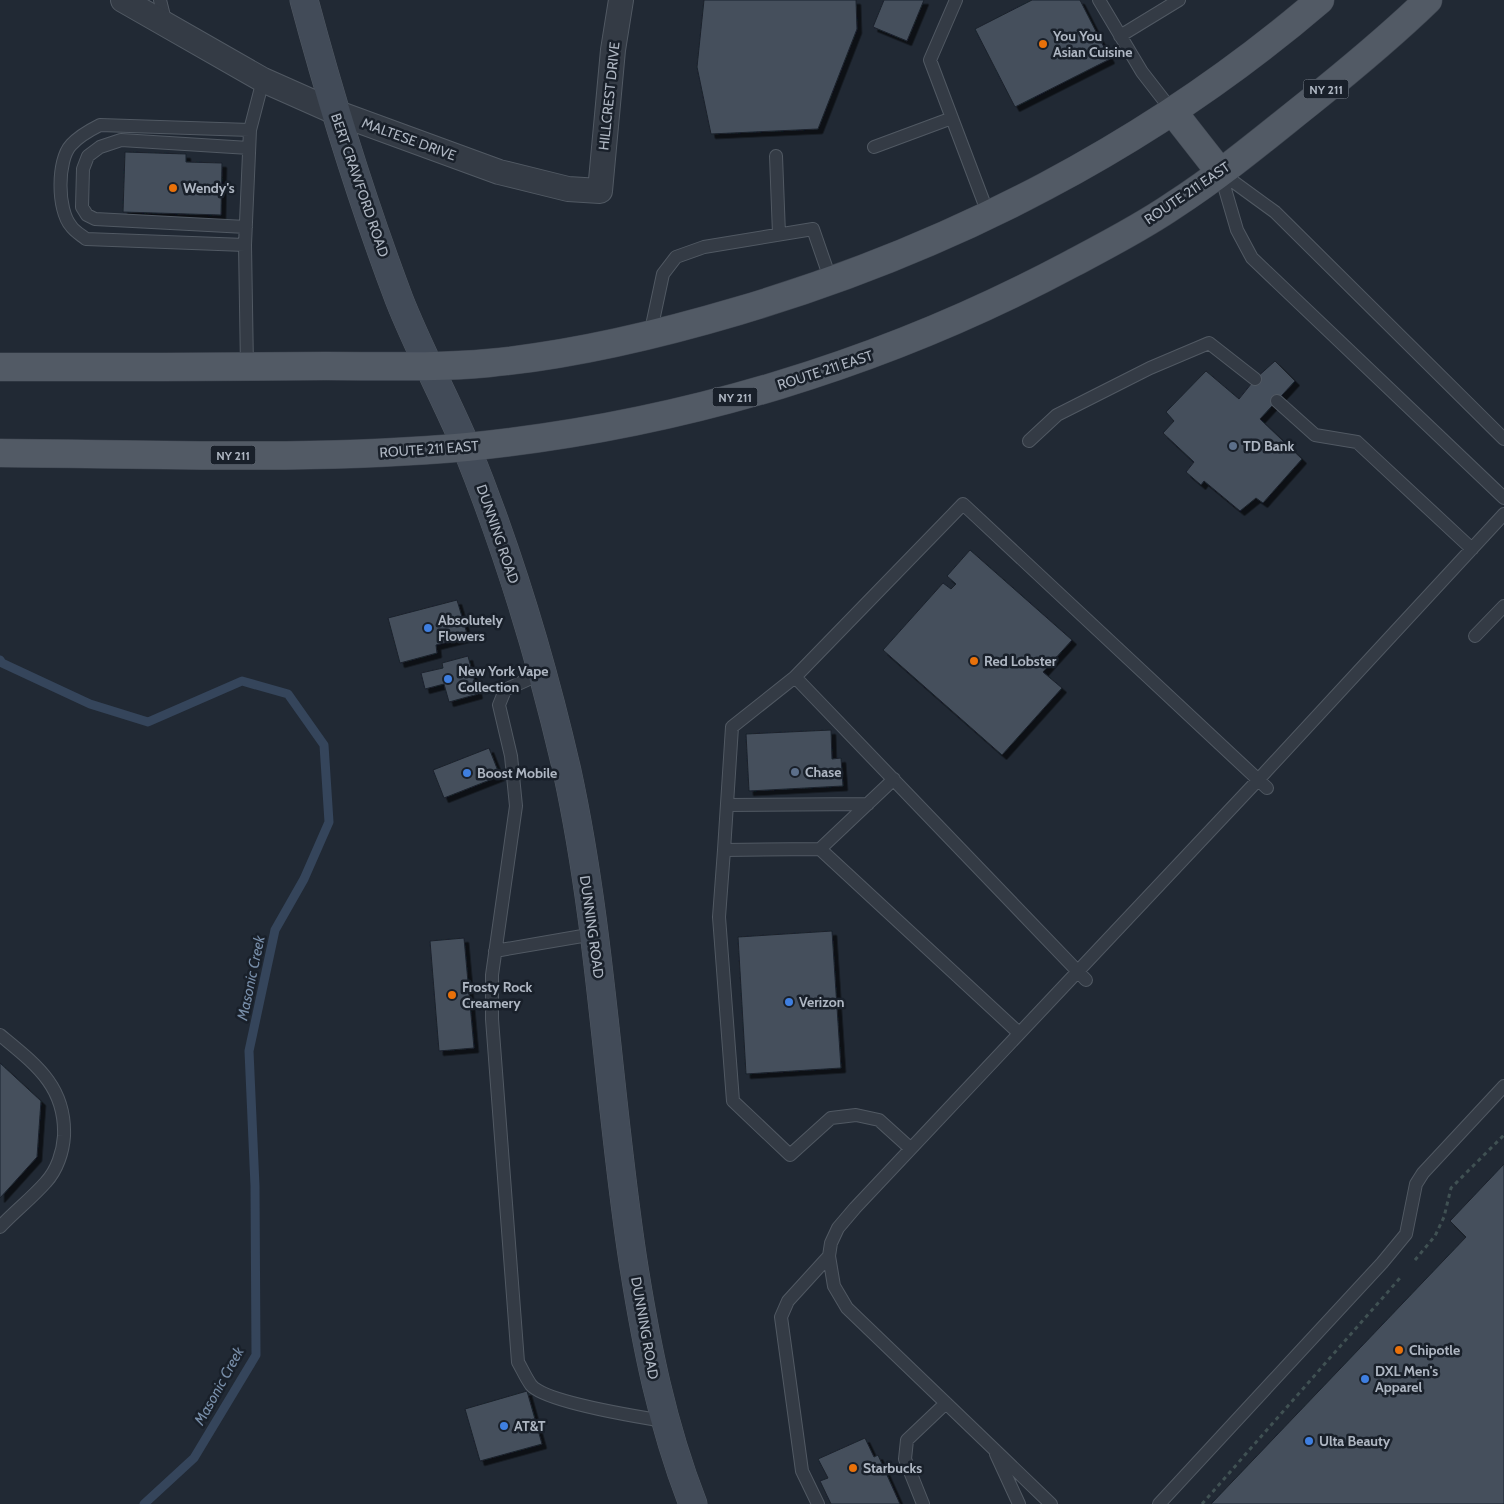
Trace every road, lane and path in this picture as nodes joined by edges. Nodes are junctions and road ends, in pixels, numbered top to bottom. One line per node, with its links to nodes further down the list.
1 (123, 0): 10 (street, MALTESE DRIVE)
2 (160, 0): 10 (lane)
3 (304, 0): 13 (street, BERT CRAWFORD ROAD)
4 (621, 0): 21 (street, HILLCREST DRIVE)
5 (956, 0): 15 (lane)
6 (1099, 0): 11 (lane)
7 (1179, 0): 11 (lane)
8 (1320, 0): 14 (main road)
9 (1428, 0): 20 (main road, ROUTE 211 EAST / NY 211)
10 (166, 24): 12 (street, MALTESE DRIVE)
11 (1120, 36): 14 (lane)
12 (263, 80): 13 (street, MALTESE DRIVE); 16 (lane)
13 (335, 112): 21 (street, MALTESE DRIVE); 28 (street, BERT CRAWFORD ROAD)
14 (1173, 112): 20 (main road); 22 (main road)
15 (952, 118): 17 (lane); 22 (lane)
16 (250, 130): 18 (lane); 25 (lane)
17 (874, 147)
18 (249, 148): 23 (lane); 23 (lane)
19 (776, 156): 24 (lane)
20 (1220, 172): 33 (lane); 35 (main road, ROUTE 211 EAST / NY 211); 37 (lane)
21 (600, 192)
22 (989, 216): 26 (main road)
23 (246, 227): 25 (lane)
24 (779, 234): 26 (lane); 27 (lane)
25 (245, 245): 30 (lane)
26 (831, 281): 27 (main road)
27 (650, 335): 28 (main road)
28 (428, 365): 30 (main road); 35 (street, DUNNING ROAD)
29 (0, 367): 30 (main road)
30 (247, 367)
31 (1256, 379): 34 (lane)
32 (1277, 401): 39 (lane)
33 (1504, 439)
34 (1029, 441)
35 (466, 447): 36 (main road, ROUTE 211 EAST / NY 211); 42 (street, DUNNING ROAD)
36 (0, 453)
37 (1504, 498)
38 (1504, 514): 39 (lane)
39 (1472, 549): 45 (lane)
40 (1504, 606): 41 (lane)
41 (1474, 636)
42 (542, 673): 50 (street, DUNNING ROAD); 51 (lane)
43 (795, 677): 44 (lane); 45 (lane); 47 (lane)
44 (894, 779): 46 (lane); 52 (lane)
45 (1263, 784): 52 (lane)
46 (868, 804): 47 (lane); 48 (lane)
47 (727, 805): 49 (lane)
48 (820, 849): 49 (lane); 53 (lane)
49 (724, 850): 56 (lane)
50 (594, 934): 51 (lane); 60 (street, DUNNING ROAD)
51 (495, 951): 60 (lane)
52 (1082, 975): 53 (lane)
53 (1019, 1033): 56 (lane)
54 (0, 1036): 57 (lane)
55 (1504, 1086): 67 (lane)
56 (910, 1148): 58 (lane)
57 (0, 1227)
58 (829, 1256): 59 (lane); 63 (lane)
59 (946, 1403): 61 (lane); 64 (lane)
60 (664, 1420): 62 (street, DUNNING ROAD)
61 (993, 1447): 65 (lane); 66 (lane)
62 (693, 1504)
63 (818, 1504)
64 (923, 1504)
65 (1019, 1504)
66 (1051, 1504)
67 (1159, 1504)

